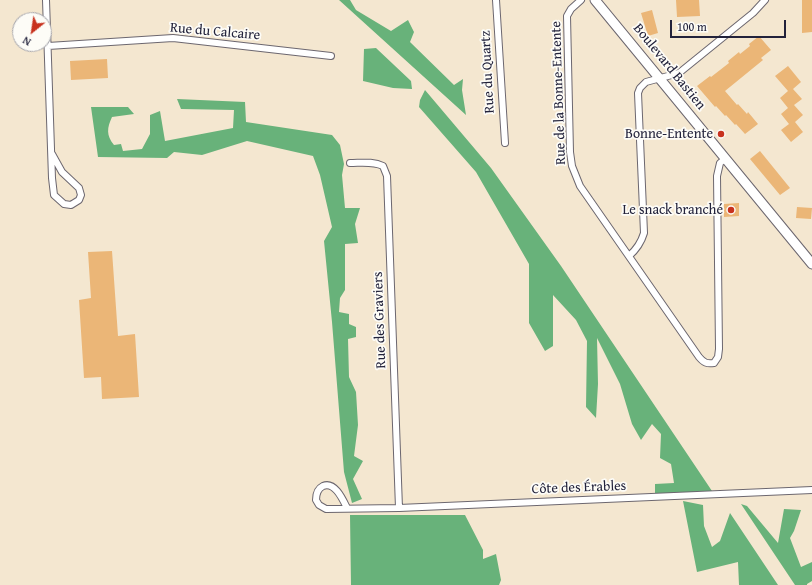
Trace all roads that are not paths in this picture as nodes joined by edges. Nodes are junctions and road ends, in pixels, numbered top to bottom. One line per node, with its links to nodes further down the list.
1 (46, 0): 6 (street)
2 (496, 0): 11 (street, Rue du Quartz)
3 (582, 0): 15 (street, Rue de la Bonne-Entente)
4 (595, 0): 10 (main road, Boulevard Bastien)
5 (765, 0): 10 (street)
6 (47, 12)
7 (52, 46): 9 (street, Rue du Calcaire)
8 (48, 52): 12 (street)
9 (331, 56)
10 (659, 77): 13 (main road, Boulevard Bastien); 15 (street)
11 (505, 143)
12 (52, 154): 12 (street)
13 (725, 159): 15 (street, Rue de la Bonne-Entente); 16 (main road, Boulevard Bastien)
14 (350, 163): 19 (street, Rue des Graviers)
15 (629, 256)
16 (812, 264)
17 (812, 490): 19 (street, Côte des Érables)
18 (348, 508): 18 (street, Côte des Érables); 19 (street, Côte des Érables)
19 (399, 508)

